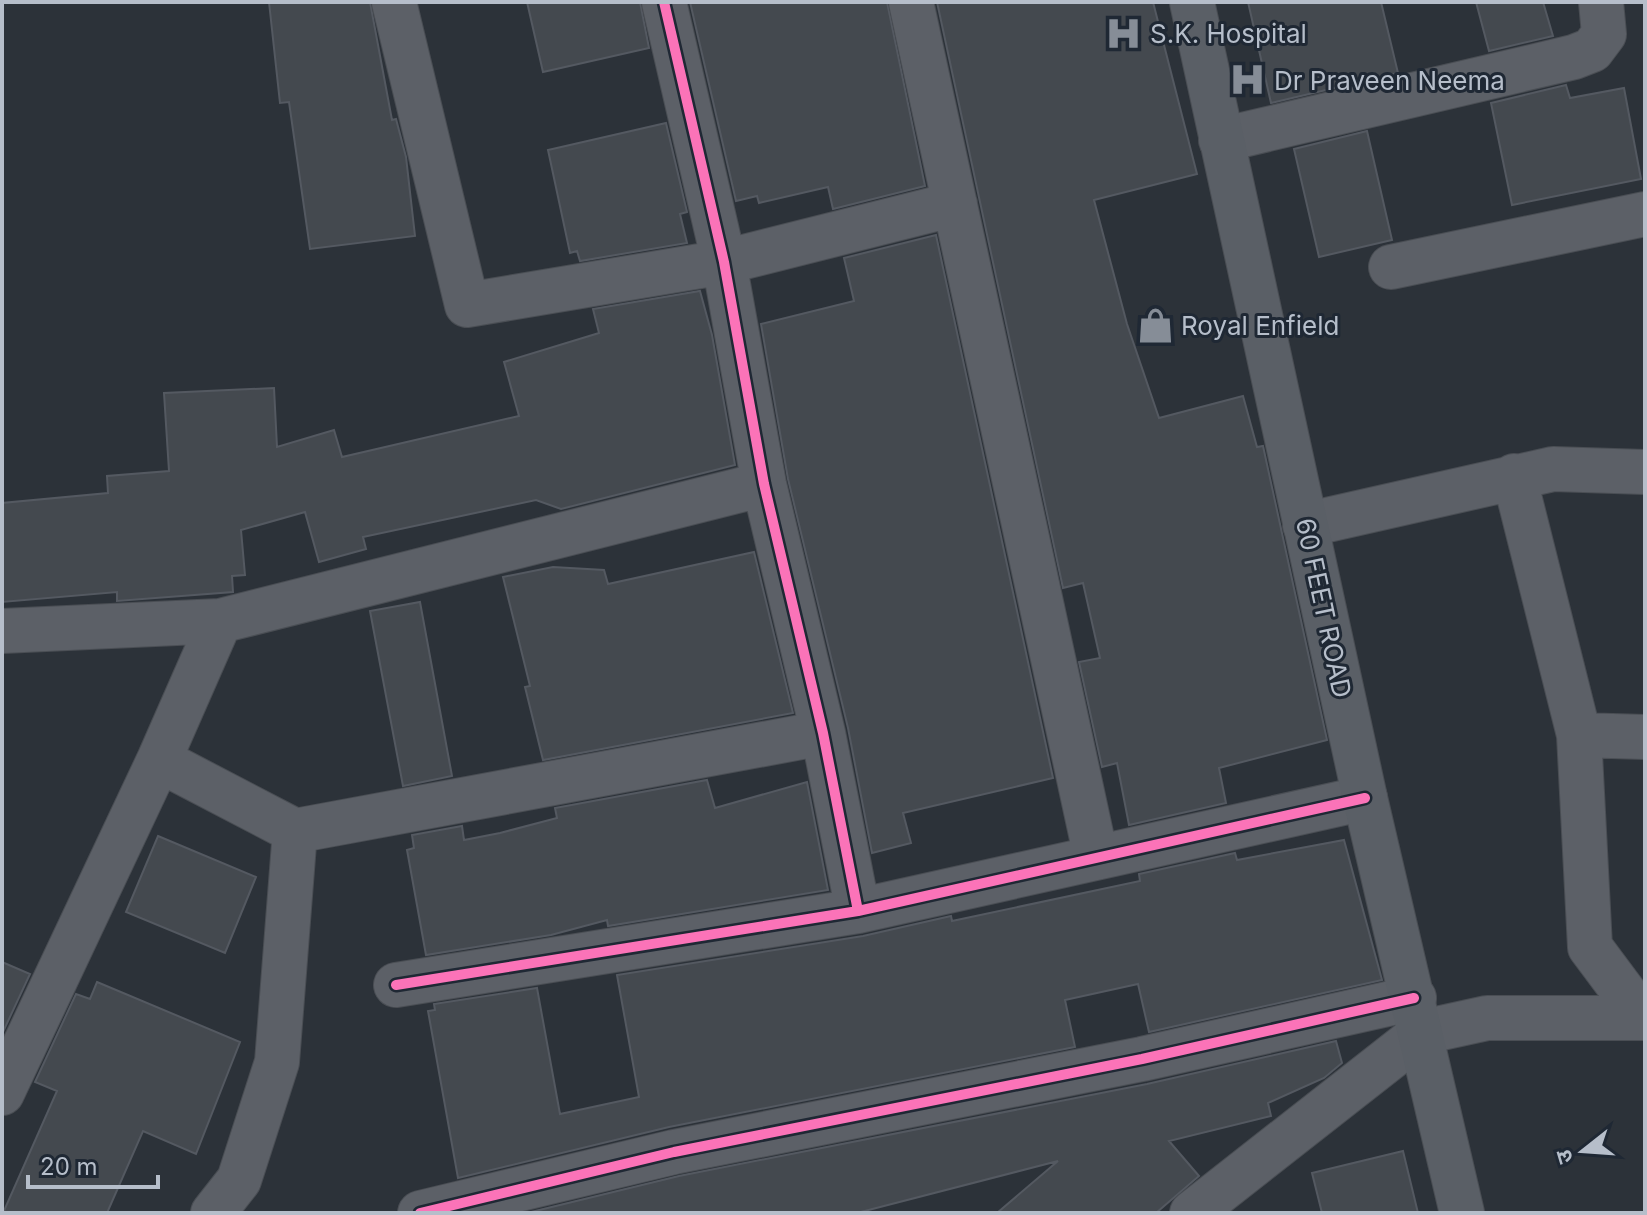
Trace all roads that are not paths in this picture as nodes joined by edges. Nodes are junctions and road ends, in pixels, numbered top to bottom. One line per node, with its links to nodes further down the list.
1 (394, 2): 9 (street)
2 (664, 2): 9 (street)
3 (911, 2): 7 (street)
4 (1192, 2): 6 (main road, 60 FEET ROAD)
5 (1601, 2): 6 (street)
6 (1221, 140): 14 (main road, 60 FEET ROAD)
7 (955, 204): 9 (street); 23 (street)
8 (1645, 214): 10 (street)
9 (724, 262): 13 (street)
10 (1391, 267)
11 (1645, 472): 12 (street)
12 (1514, 476): 14 (street); 18 (street)
13 (764, 484): 15 (street); 17 (street)
14 (1305, 525): 21 (main road, 60 FEET ROAD)
15 (220, 621): 16 (street); 20 (street)
16 (2, 631)
17 (823, 733): 22 (street); 24 (street)
18 (1579, 735): 19 (street); 27 (street)
19 (1645, 737)
20 (159, 760): 22 (street); 28 (street)
21 (1365, 798): 23 (street); 26 (main road, 60 FEET ROAD)
22 (295, 831): 30 (street)
23 (1096, 857): 24 (street)
24 (858, 911): 25 (street)
25 (396, 985)
26 (1418, 1015): 27 (street); 29 (street); 31 (street); 33 (main road, 60 FEET ROAD)
27 (1644, 1018)
28 (2, 1093)
29 (1231, 1198): 32 (street)
30 (213, 1213)
31 (420, 1213)
32 (1192, 1213)
33 (1462, 1213)

